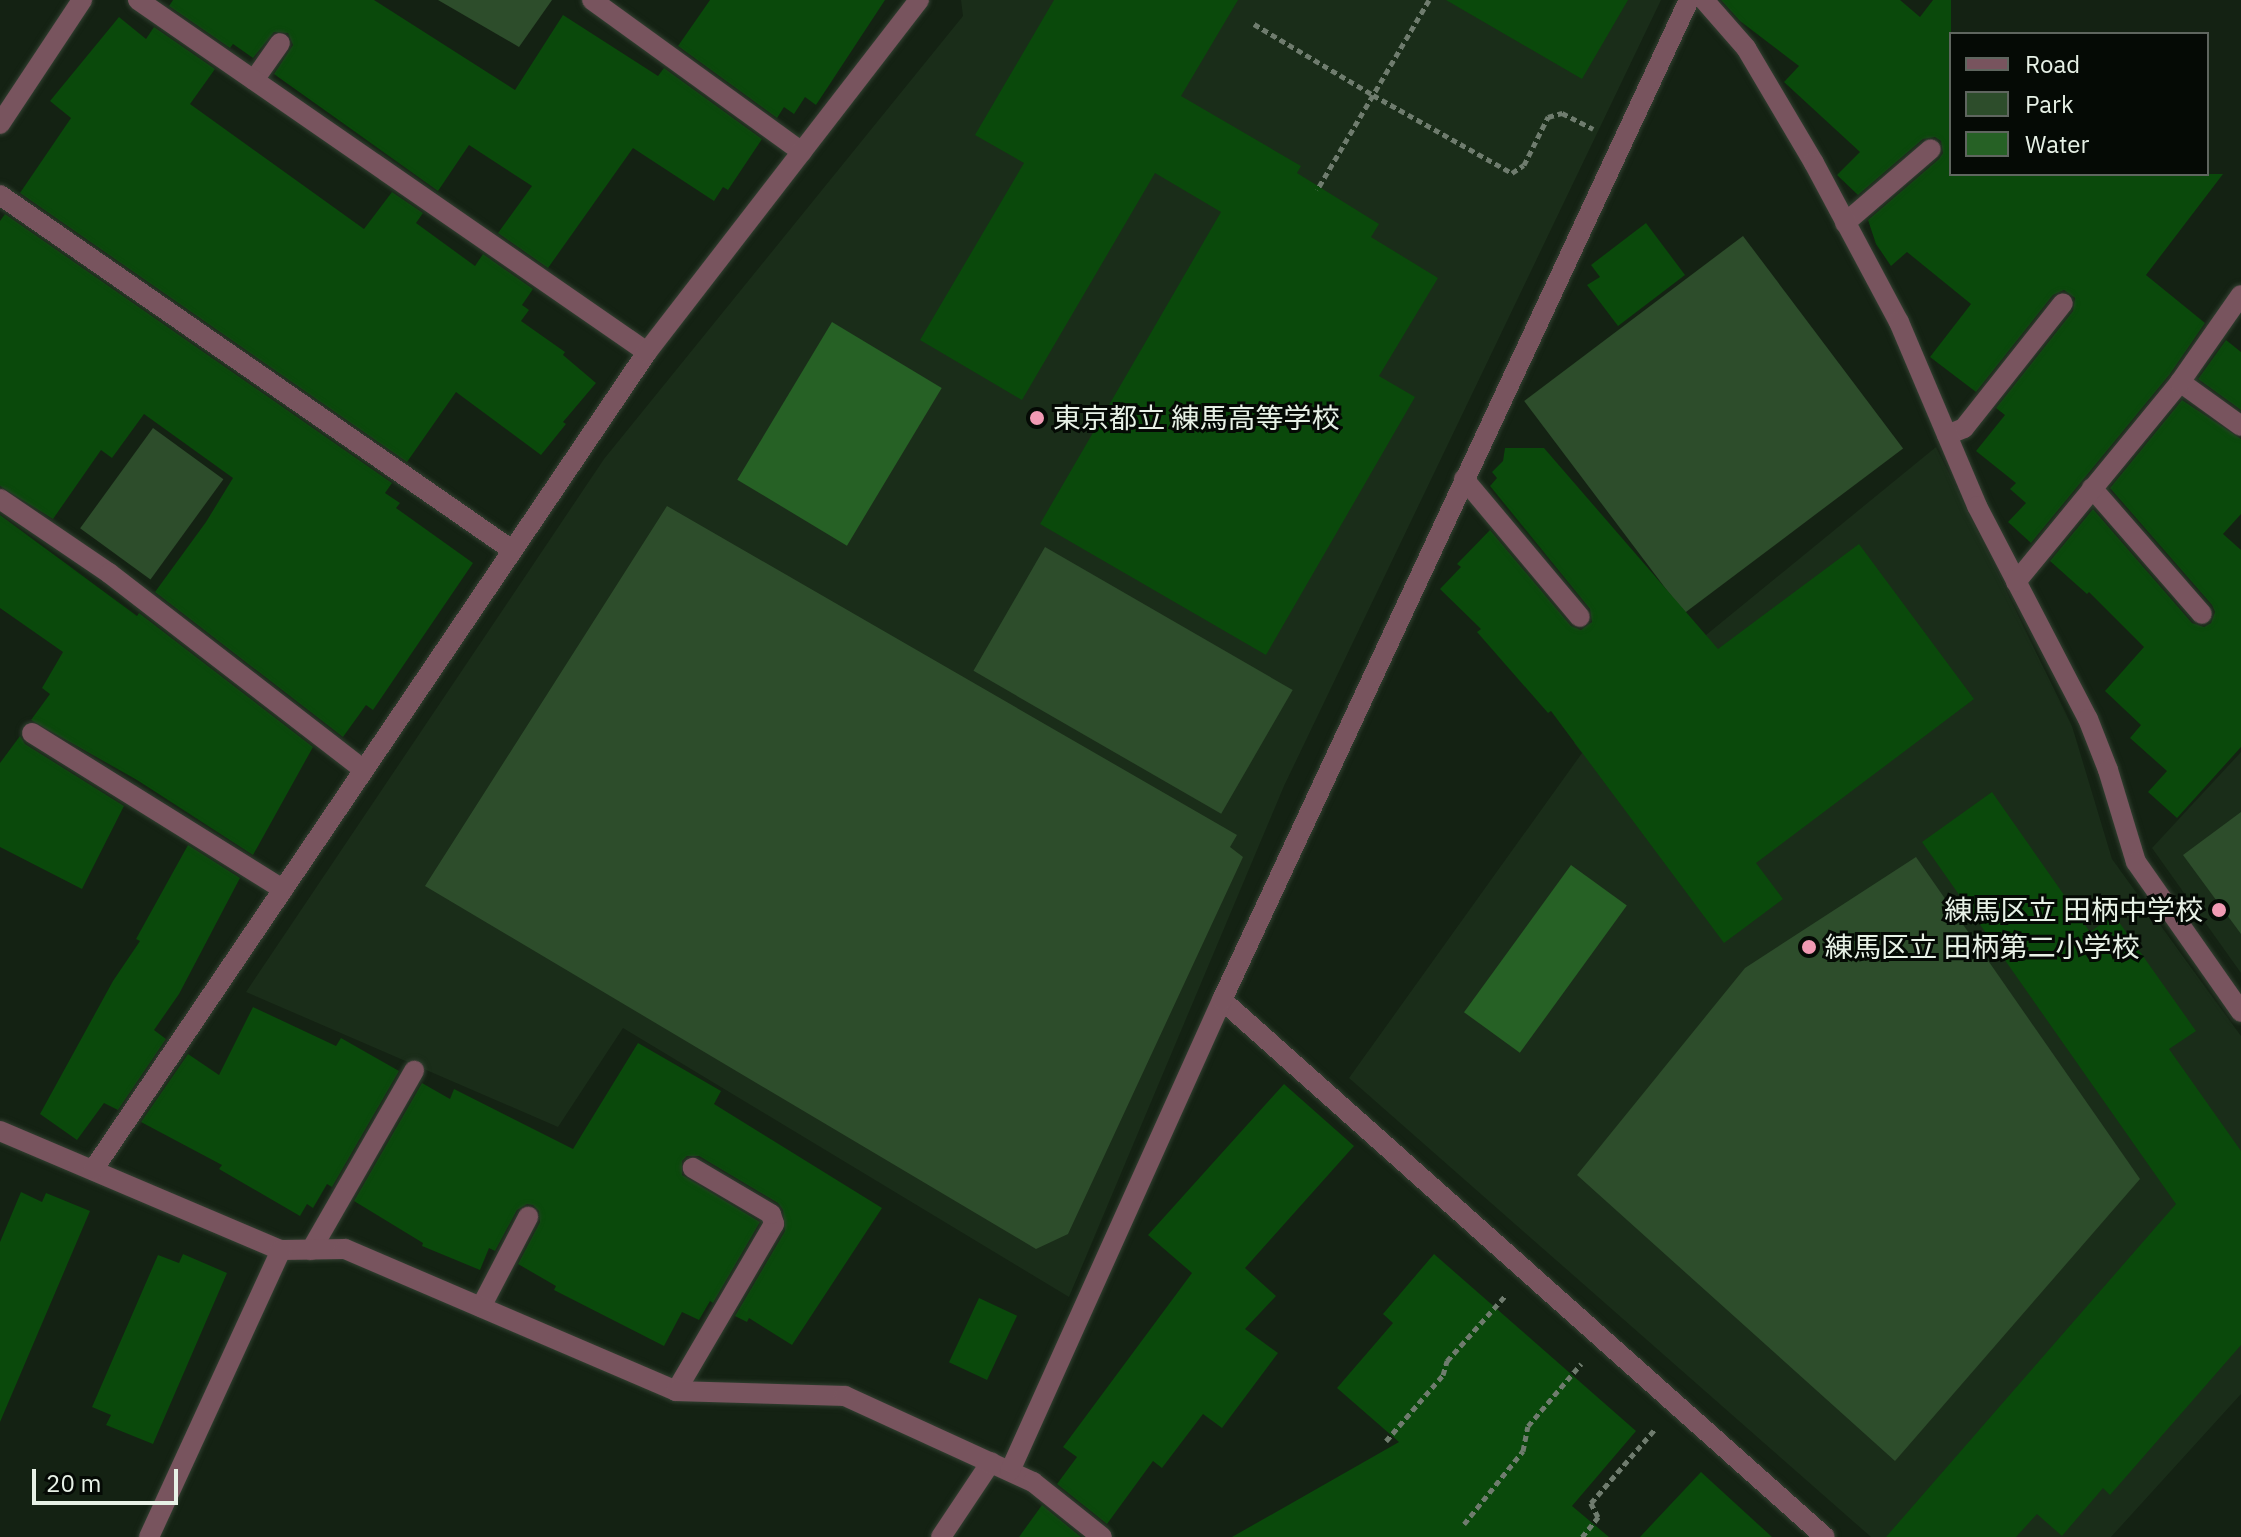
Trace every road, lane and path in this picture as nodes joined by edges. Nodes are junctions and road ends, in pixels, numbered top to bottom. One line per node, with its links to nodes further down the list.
1 (82, 0): 12 (street)
2 (138, 0): 10 (street)
3 (592, 0): 15 (street)
4 (919, 0): 15 (street)
5 (1429, 0): 11 (path)
6 (1689, 0): 13 (street)
7 (1704, 0): 18 (street)
8 (1254, 24): 11 (path)
9 (280, 43): 10 (street)
10 (254, 80): 21 (street)
11 (1373, 95): 13 (path); 16 (path)
12 (0, 124)
13 (1621, 142): 25 (street)
14 (1931, 149): 18 (street)
15 (802, 152): 21 (street)
16 (1317, 190)
17 (0, 195): 28 (street)
18 (1845, 223): 24 (street)
19 (2241, 295): 22 (street)
20 (2063, 303): 24 (street)
21 (647, 352): 28 (street)
22 (2180, 382): 23 (street); 26 (street)
23 (2241, 426)
24 (1947, 435): 29 (street)
25 (1464, 479): 31 (street); 35 (street)
26 (2092, 488): 29 (street); 30 (street)
27 (0, 499): 33 (street)
28 (512, 550): 33 (street)
29 (2016, 582): 36 (street)
30 (2202, 614)
31 (1580, 617)
32 (32, 733): 34 (street)
33 (364, 770): 34 (street)
34 (283, 889): 40 (street)
35 (1222, 1000): 44 (street); 51 (street)
36 (2241, 1012)
37 (414, 1071): 43 (street)
38 (0, 1131): 40 (street)
39 (693, 1168): 47 (street)
40 (93, 1170): 42 (street)
41 (528, 1217): 45 (street)
42 (281, 1250): 43 (street); 53 (street)
43 (311, 1250): 45 (street)
44 (1527, 1272): 46 (street); 49 (path)
45 (481, 1307): 47 (street)
46 (1602, 1338): 48 (street); 52 (path)
47 (676, 1391): 50 (street)
48 (1676, 1404): 56 (path); 57 (street)
49 (1386, 1441)
50 (991, 1462): 51 (street); 54 (street)
51 (1010, 1471): 55 (street)
52 (1464, 1524)
53 (149, 1537)
54 (941, 1537)
55 (1102, 1537)
56 (1582, 1537)
57 (1825, 1537)

